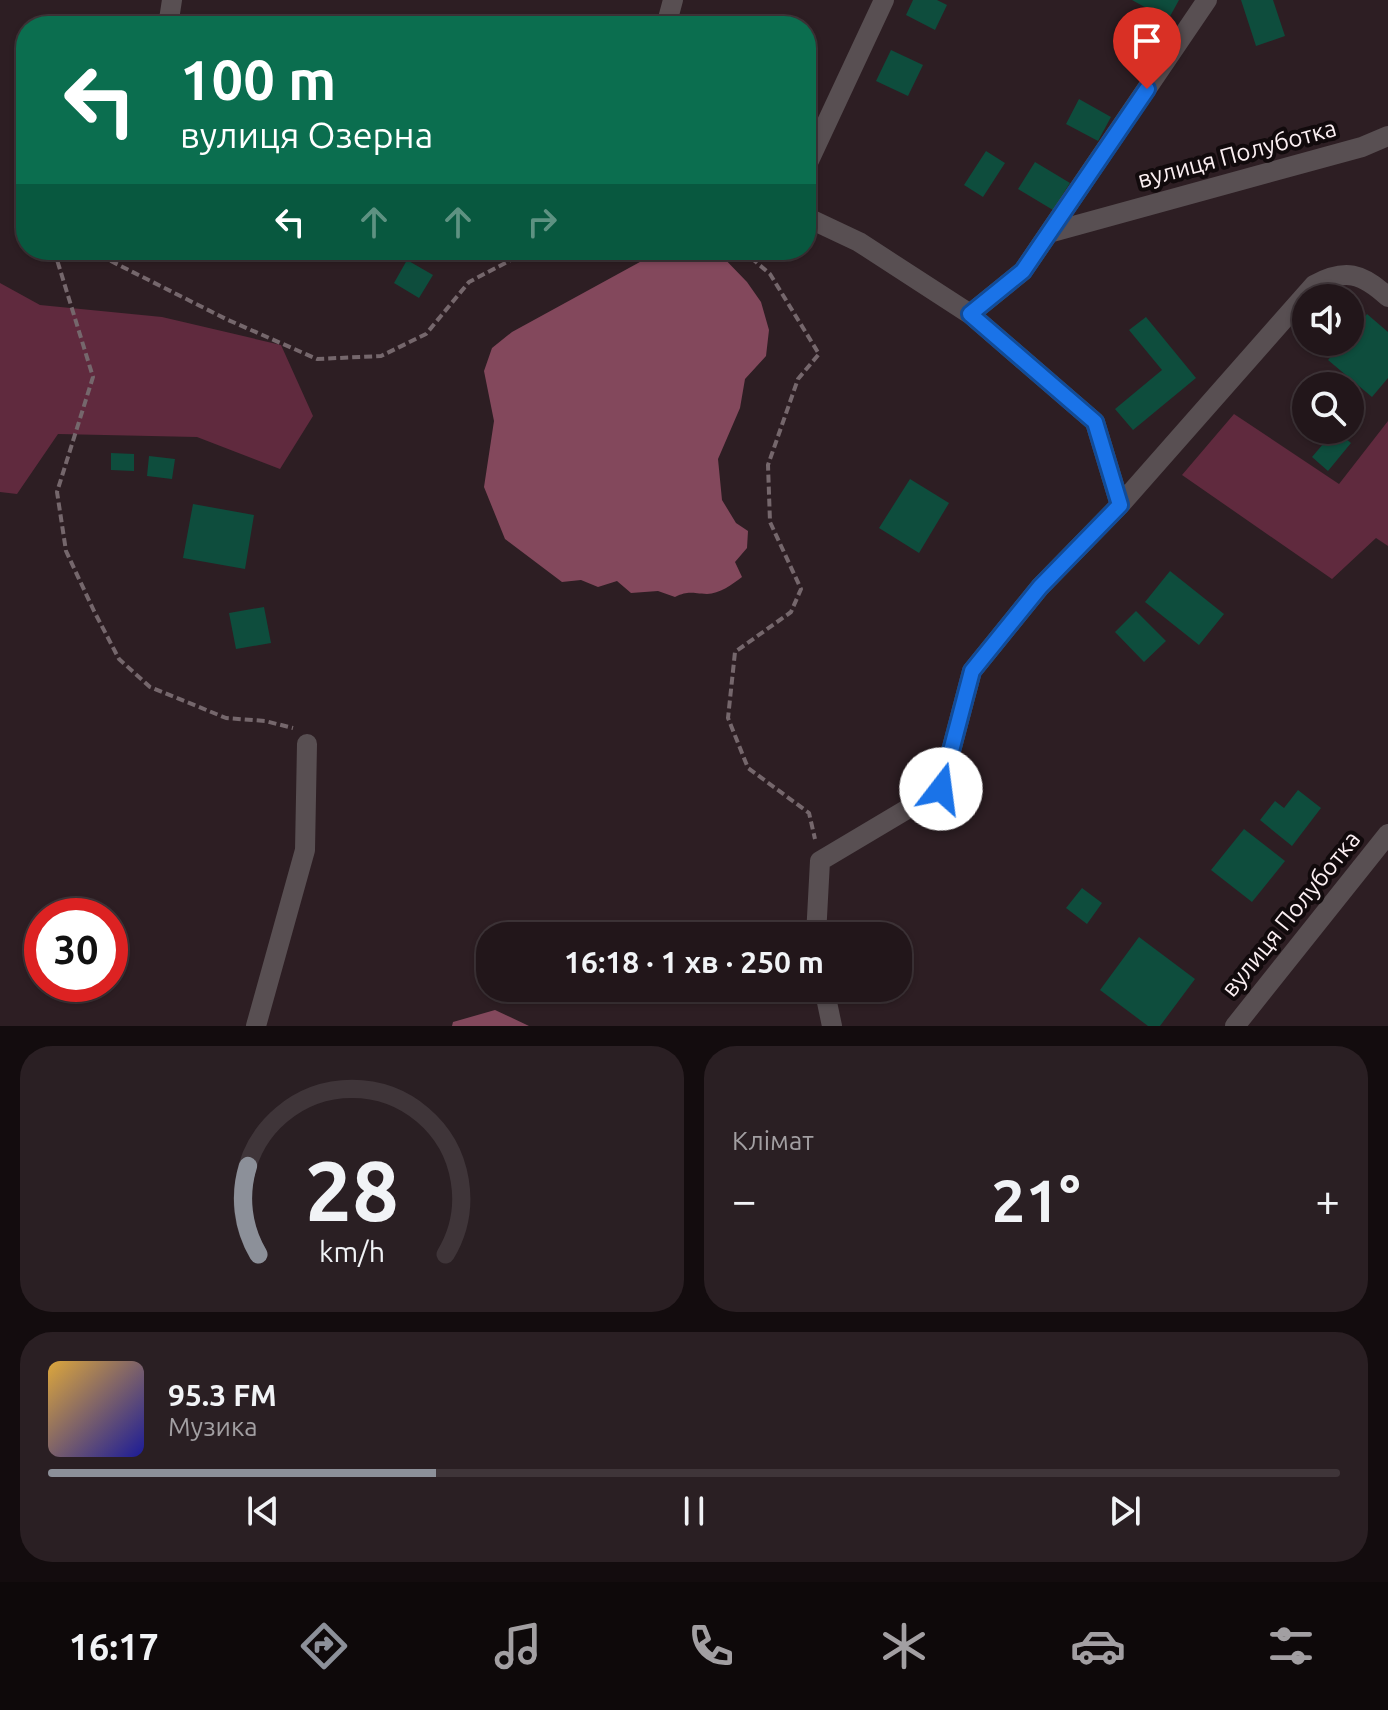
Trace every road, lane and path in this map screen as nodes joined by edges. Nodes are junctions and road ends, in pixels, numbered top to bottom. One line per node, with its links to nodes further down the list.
1 (884, 0): 4 (street)
2 (1207, 0): 6 (street)
3 (1388, 136): 6 (street, вулиця Полуботка)
4 (816, 146)
5 (816, 222): 12 (street)
6 (1052, 232): 12 (street)
7 (57, 260): 14 (path)
8 (109, 260): 9 (path)
9 (511, 260)
10 (754, 260): 16 (path)
11 (1388, 297): 13 (street)
12 (970, 314): 13 (street)
13 (1120, 505): 16 (street)
14 (307, 744): 19 (street)
15 (1388, 834): 21 (street, вулиця Полуботка)
16 (820, 861): 17 (street)
17 (817, 922)
18 (827, 1002): 20 (street)
19 (256, 1026)
20 (832, 1026)
21 (1235, 1026)

